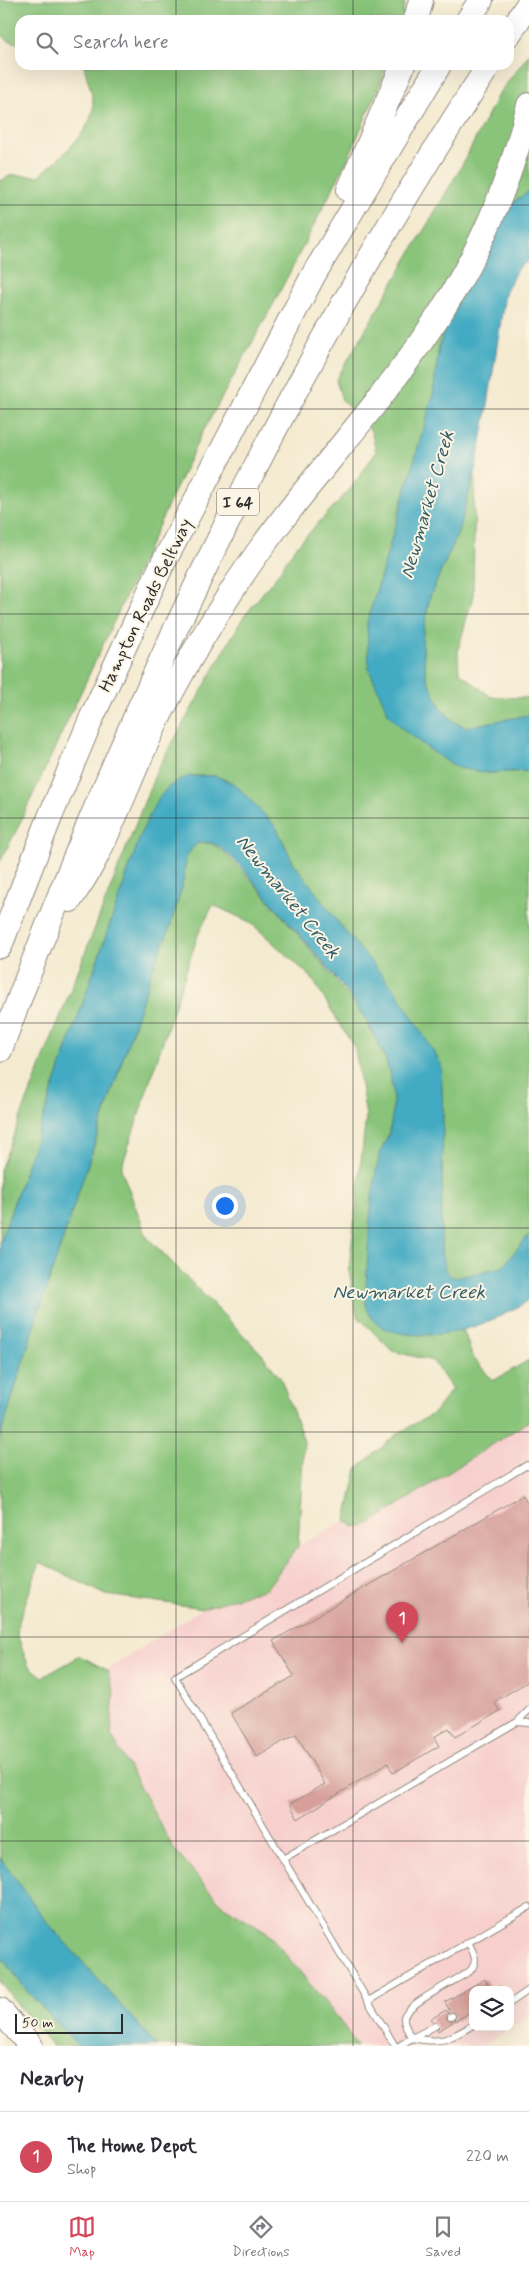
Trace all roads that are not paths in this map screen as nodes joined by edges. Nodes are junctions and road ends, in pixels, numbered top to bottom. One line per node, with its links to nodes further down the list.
1 (421, 0): 4 (highway)
2 (481, 0): 5 (highway)
3 (529, 3): 6 (highway)
4 (417, 15)
5 (471, 15)
6 (514, 26)
7 (401, 70): 11 (highway)
8 (436, 70): 11 (highway, I 64)
9 (486, 70): 13 (highway, I 64)
10 (529, 105): 13 (highway)
11 (314, 274): 12 (highway, Hampton Roads Beltway / I 64)
12 (0, 946)
13 (33, 962): 14 (highway, I 64)
14 (0, 1050)
15 (529, 1467): 19 (lane)
16 (529, 1710): 17 (lane)
17 (517, 1722): 18 (lane); 19 (lane)
18 (529, 1723)
19 (283, 1859): 24 (lane)
20 (529, 1907): 21 (lane)
21 (468, 1942): 24 (lane); 28 (lane)
22 (529, 1990): 23 (lane)
23 (514, 1998)
24 (368, 2001): 30 (lane)
25 (0, 2010): 29 (highway)
26 (435, 2026): 28 (lane)
27 (469, 2027): 28 (lane)
28 (412, 2038): 30 (lane)
29 (31, 2046)
30 (397, 2046)

